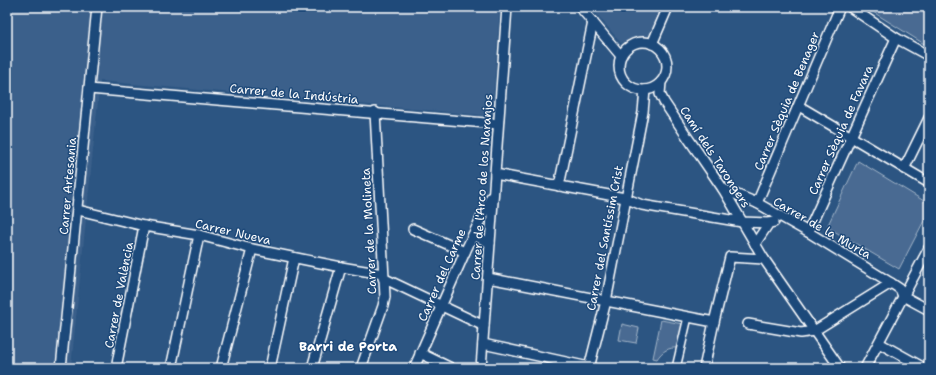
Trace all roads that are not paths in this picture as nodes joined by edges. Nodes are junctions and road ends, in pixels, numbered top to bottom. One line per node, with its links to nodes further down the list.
1 (97, 7): 13 (street, Carrer Artesania)
2 (507, 7): 18 (street, Carrer de l'Arco de los Naranjos)
3 (580, 7): 7 (street)
4 (668, 7): 9 (street)
5 (840, 7): 15 (street, Carrer Sèquia de Benager)
6 (850, 7): 8 (street)
7 (593, 22): 10 (street); 23 (street)
8 (896, 38): 11 (street); 19 (street, Carrer Sèquia de Favara)
9 (652, 44): 10 (street); 12 (street)
10 (621, 56): 14 (street)
11 (929, 56)
12 (661, 82): 14 (street); 24 (street, Camí dels Tarongers)
13 (89, 89): 16 (street, Carrer de la Indústria); 28 (street, Carrer Artesania)
14 (649, 89): 26 (street, Carrer del Santíssim Crist)
15 (799, 106): 19 (street); 27 (street, Carrer Sèquia de Benager)
16 (375, 112): 18 (street, Carrer de la Indústria); 45 (street, Carrer de la Molineta)
17 (929, 118): 20 (street)
18 (498, 124): 21 (street, Carrer de l'Arco de los Naranjos)
19 (851, 137): 20 (street); 34 (street, Carrer Sèquia de Favara)
20 (904, 169): 22 (street)
21 (495, 174): 23 (street); 25 (street, Carrer de l'Arco de los Naranjos)
22 (929, 183)
23 (559, 186): 26 (street)
24 (723, 189): 27 (street, Carrer de la Murta); 30 (street, Camí dels Tarongers)
25 (494, 192): 36 (street, Carrer del Carme); 37 (street, Carrer de l'Arco de los Naranjos)
26 (625, 198): 30 (street); 49 (street, Carrer del Santíssim Crist)
27 (757, 204): 29 (street, Carrer de la Murta)
28 (78, 210): 32 (street, Carrer Nueva); 60 (street, Carrer Artesania)
29 (783, 219): 31 (street); 34 (street, Carrer de la Murta)
30 (742, 222): 31 (street); 38 (street, Camí dels Tarongers)
31 (769, 223): 38 (street)
32 (144, 226): 35 (street, Carrer Nueva); 61 (street, Carrer de València)
33 (413, 229): 41 (street)
34 (808, 232): 47 (street, Carrer de la Murta)
35 (199, 235): 39 (street, Carrer Nueva); 62 (street)
36 (473, 235): 37 (street); 41 (street, Carrer del Carme)
37 (490, 243): 46 (street, Carrer de l'Arco de los Naranjos)
38 (755, 244): 43 (street, Camí dels Tarongers)
39 (252, 249): 42 (street, Carrer Nueva); 63 (street)
40 (928, 250): 48 (street)
41 (464, 252): 50 (street, Carrer del Carme)
42 (294, 258): 44 (street, Carrer Nueva); 64 (street)
43 (764, 259): 53 (street); 56 (street, Camí dels Tarongers)
44 (341, 267): 45 (street, Carrer Nueva); 65 (street)
45 (383, 276): 50 (street, Carrer Nueva); 66 (street, Carrer de la Molineta)
46 (488, 278): 49 (street); 55 (street, Carrer de l'Arco de los Naranjos)
47 (891, 283): 48 (street, Carrer de la Murta); 56 (street)
48 (903, 296): 51 (street, Carrer de la Murta); 57 (street)
49 (606, 300): 52 (street); 70 (street, Carrer del Santíssim Crist)
50 (441, 306): 55 (street, Carrer Nueva); 59 (street, Carrer del Carme)
51 (929, 310)
52 (688, 317): 53 (street); 71 (street)
53 (714, 322): 72 (street)
54 (748, 324): 56 (street)
55 (484, 326): 58 (street, Carrer de l'Arco de los Naranjos)
56 (814, 331): 73 (street, Camí dels Tarongers)
57 (879, 343): 74 (street); 75 (street)
58 (483, 344): 69 (street, Carrer de l'Arco de los Naranjos); 70 (street)
59 (420, 353): 67 (street, Carrer del Carme); 68 (street)
60 (61, 368)
61 (116, 368)
62 (171, 368)
63 (221, 368)
64 (270, 368)
65 (312, 368)
66 (361, 368)
67 (414, 368)
68 (451, 368)
69 (481, 368)
70 (589, 368)
71 (676, 368)
72 (704, 368)
73 (840, 368)
74 (865, 368)
75 (924, 368)

